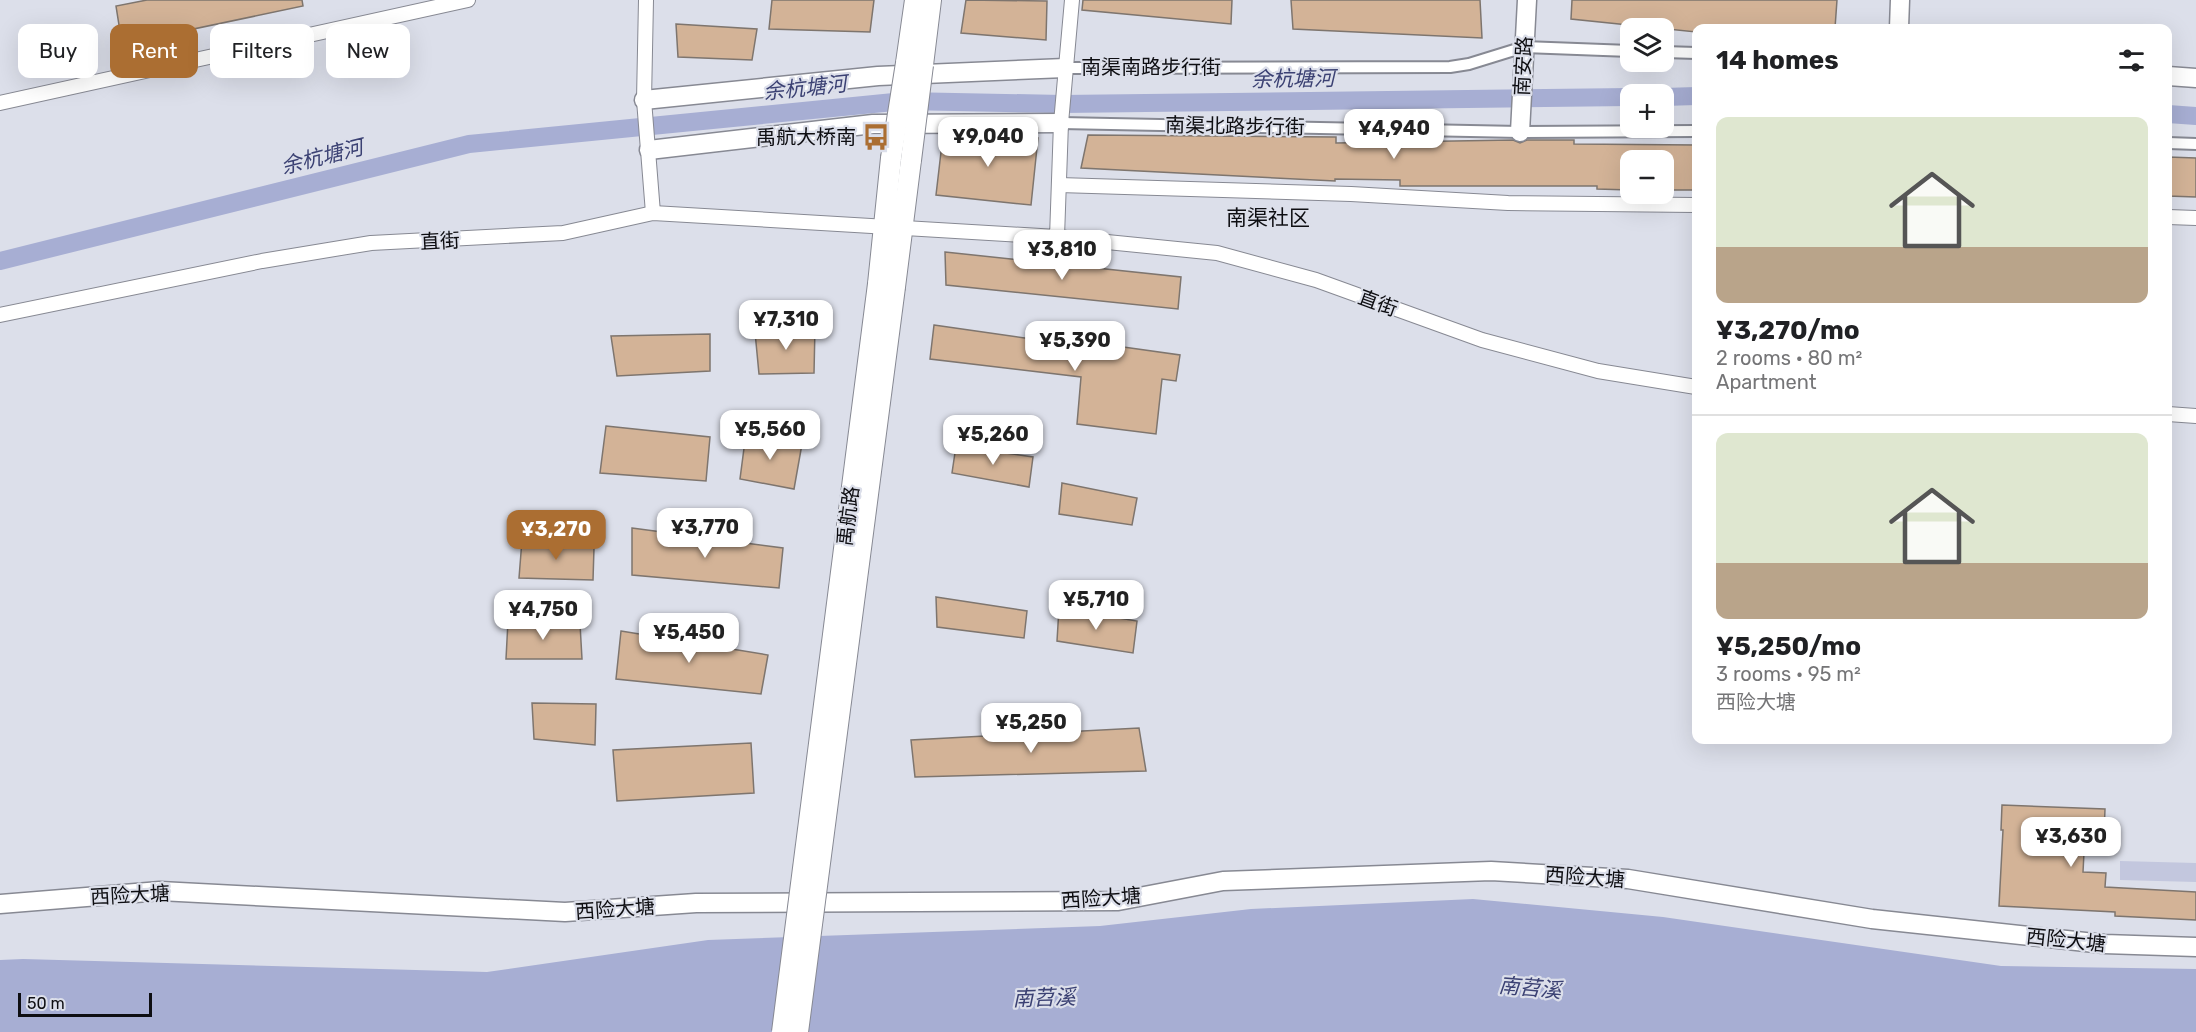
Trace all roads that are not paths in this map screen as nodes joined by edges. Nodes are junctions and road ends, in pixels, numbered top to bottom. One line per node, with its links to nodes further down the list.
1 (468, 0): 18 (street)
2 (646, 0): 17 (street)
3 (915, 0): 13 (main road)
4 (931, 0): 13 (main road)
5 (1072, 0): 14 (street)
6 (1527, 0): 10 (street, 南安路)
7 (1900, 0): 8 (street)
8 (1899, 24)
9 (1620, 51): 10 (street, 南渠南路步行街)
10 (1524, 52): 14 (street, 南渠南路步行街); 20 (street, 南安路)
11 (1674, 52): 12 (street)
12 (1692, 52)
13 (915, 64): 30 (main road, 禹航路, bridge)
14 (1065, 68): 17 (street); 19 (street)
15 (2172, 76): 16 (street)
16 (2196, 78)
17 (644, 100): 24 (street)
18 (0, 103)
19 (1061, 120): 20 (street, 南渠北路步行街); 24 (street); 25 (street)
20 (1520, 132): 21 (street, 南渠北路步行街)
21 (1692, 132)
22 (2172, 143): 23 (street)
23 (2196, 144)
24 (649, 150): 27 (street)
25 (1059, 185): 26 (street); 31 (street)
26 (1692, 205)
27 (653, 213): 30 (street, 直街); 33 (street, 直街)
28 (2172, 217): 29 (street)
29 (2196, 218)
30 (893, 226): 31 (street, 直街); 32 (main road, 禹航路)
31 (1057, 237): 34 (street, 直街)
32 (886, 286): 39 (main road, 禹航路, bridge); 40 (main road, bridge)
33 (0, 315)
34 (1692, 386)
35 (2172, 414): 36 (street)
36 (2196, 416)
37 (0, 904): 38 (street, 西险大塘)
38 (2196, 947)
39 (782, 1032)
40 (798, 1032)

